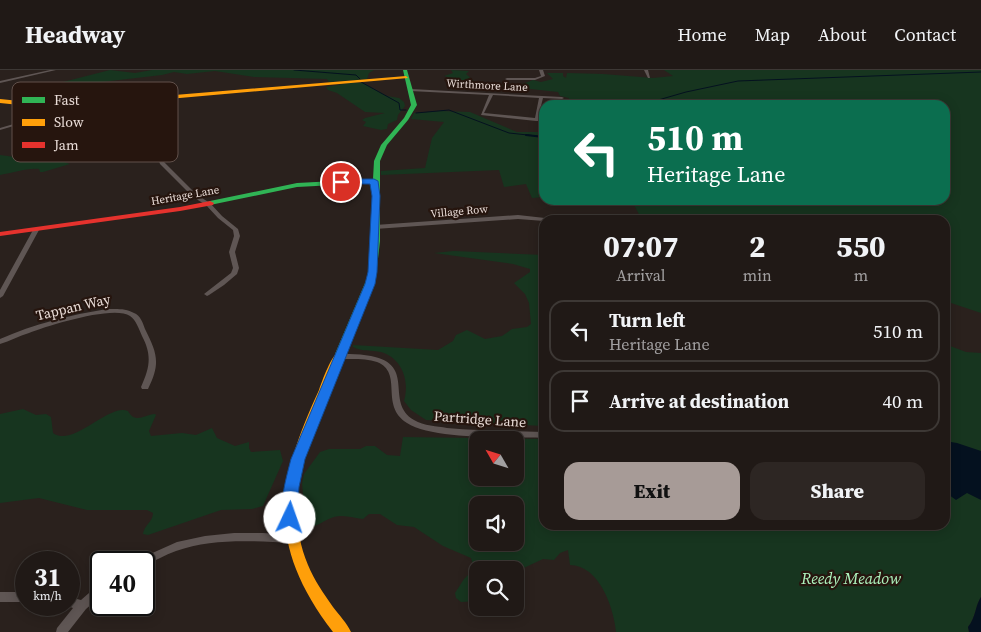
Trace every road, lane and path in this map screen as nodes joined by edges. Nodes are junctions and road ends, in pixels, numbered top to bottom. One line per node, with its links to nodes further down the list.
1 (54, 70): 7 (street)
2 (541, 70): 6 (street)
3 (646, 70): 5 (street)
4 (406, 74): 8 (street); 10 (street)
5 (649, 78)
6 (507, 79)
7 (0, 82)
8 (411, 90): 9 (street, Wirthmore Lane); 17 (street)
9 (491, 95): 11 (street, Wirthmore Lane); 15 (street)
10 (178, 96)
11 (541, 97): 12 (street, Wirthmore Lane); 13 (street)
12 (562, 98)
13 (540, 100)
14 (539, 106): 15 (street)
15 (536, 120)
16 (162, 162): 18 (street)
17 (374, 181): 18 (street, Heritage Lane); 20 (street)
18 (208, 204): 21 (street, Heritage Lane); 23 (street)
19 (539, 219): 20 (street, Village Row)
20 (375, 228): 26 (street)
21 (36, 230): 22 (street, Heritage Lane); 24 (street)
22 (0, 234)
23 (207, 294)
24 (0, 296)
25 (0, 342): 27 (street, Tappan Way)
26 (339, 357): 28 (street, Partridge Lane); 29 (street)
27 (145, 387)
28 (539, 435)
29 (292, 539): 30 (street); 36 (street)
30 (155, 556)
31 (0, 597): 32 (street)
32 (15, 597)
33 (90, 599): 34 (street)
34 (82, 605): 35 (street)
35 (61, 632)
36 (343, 632)

